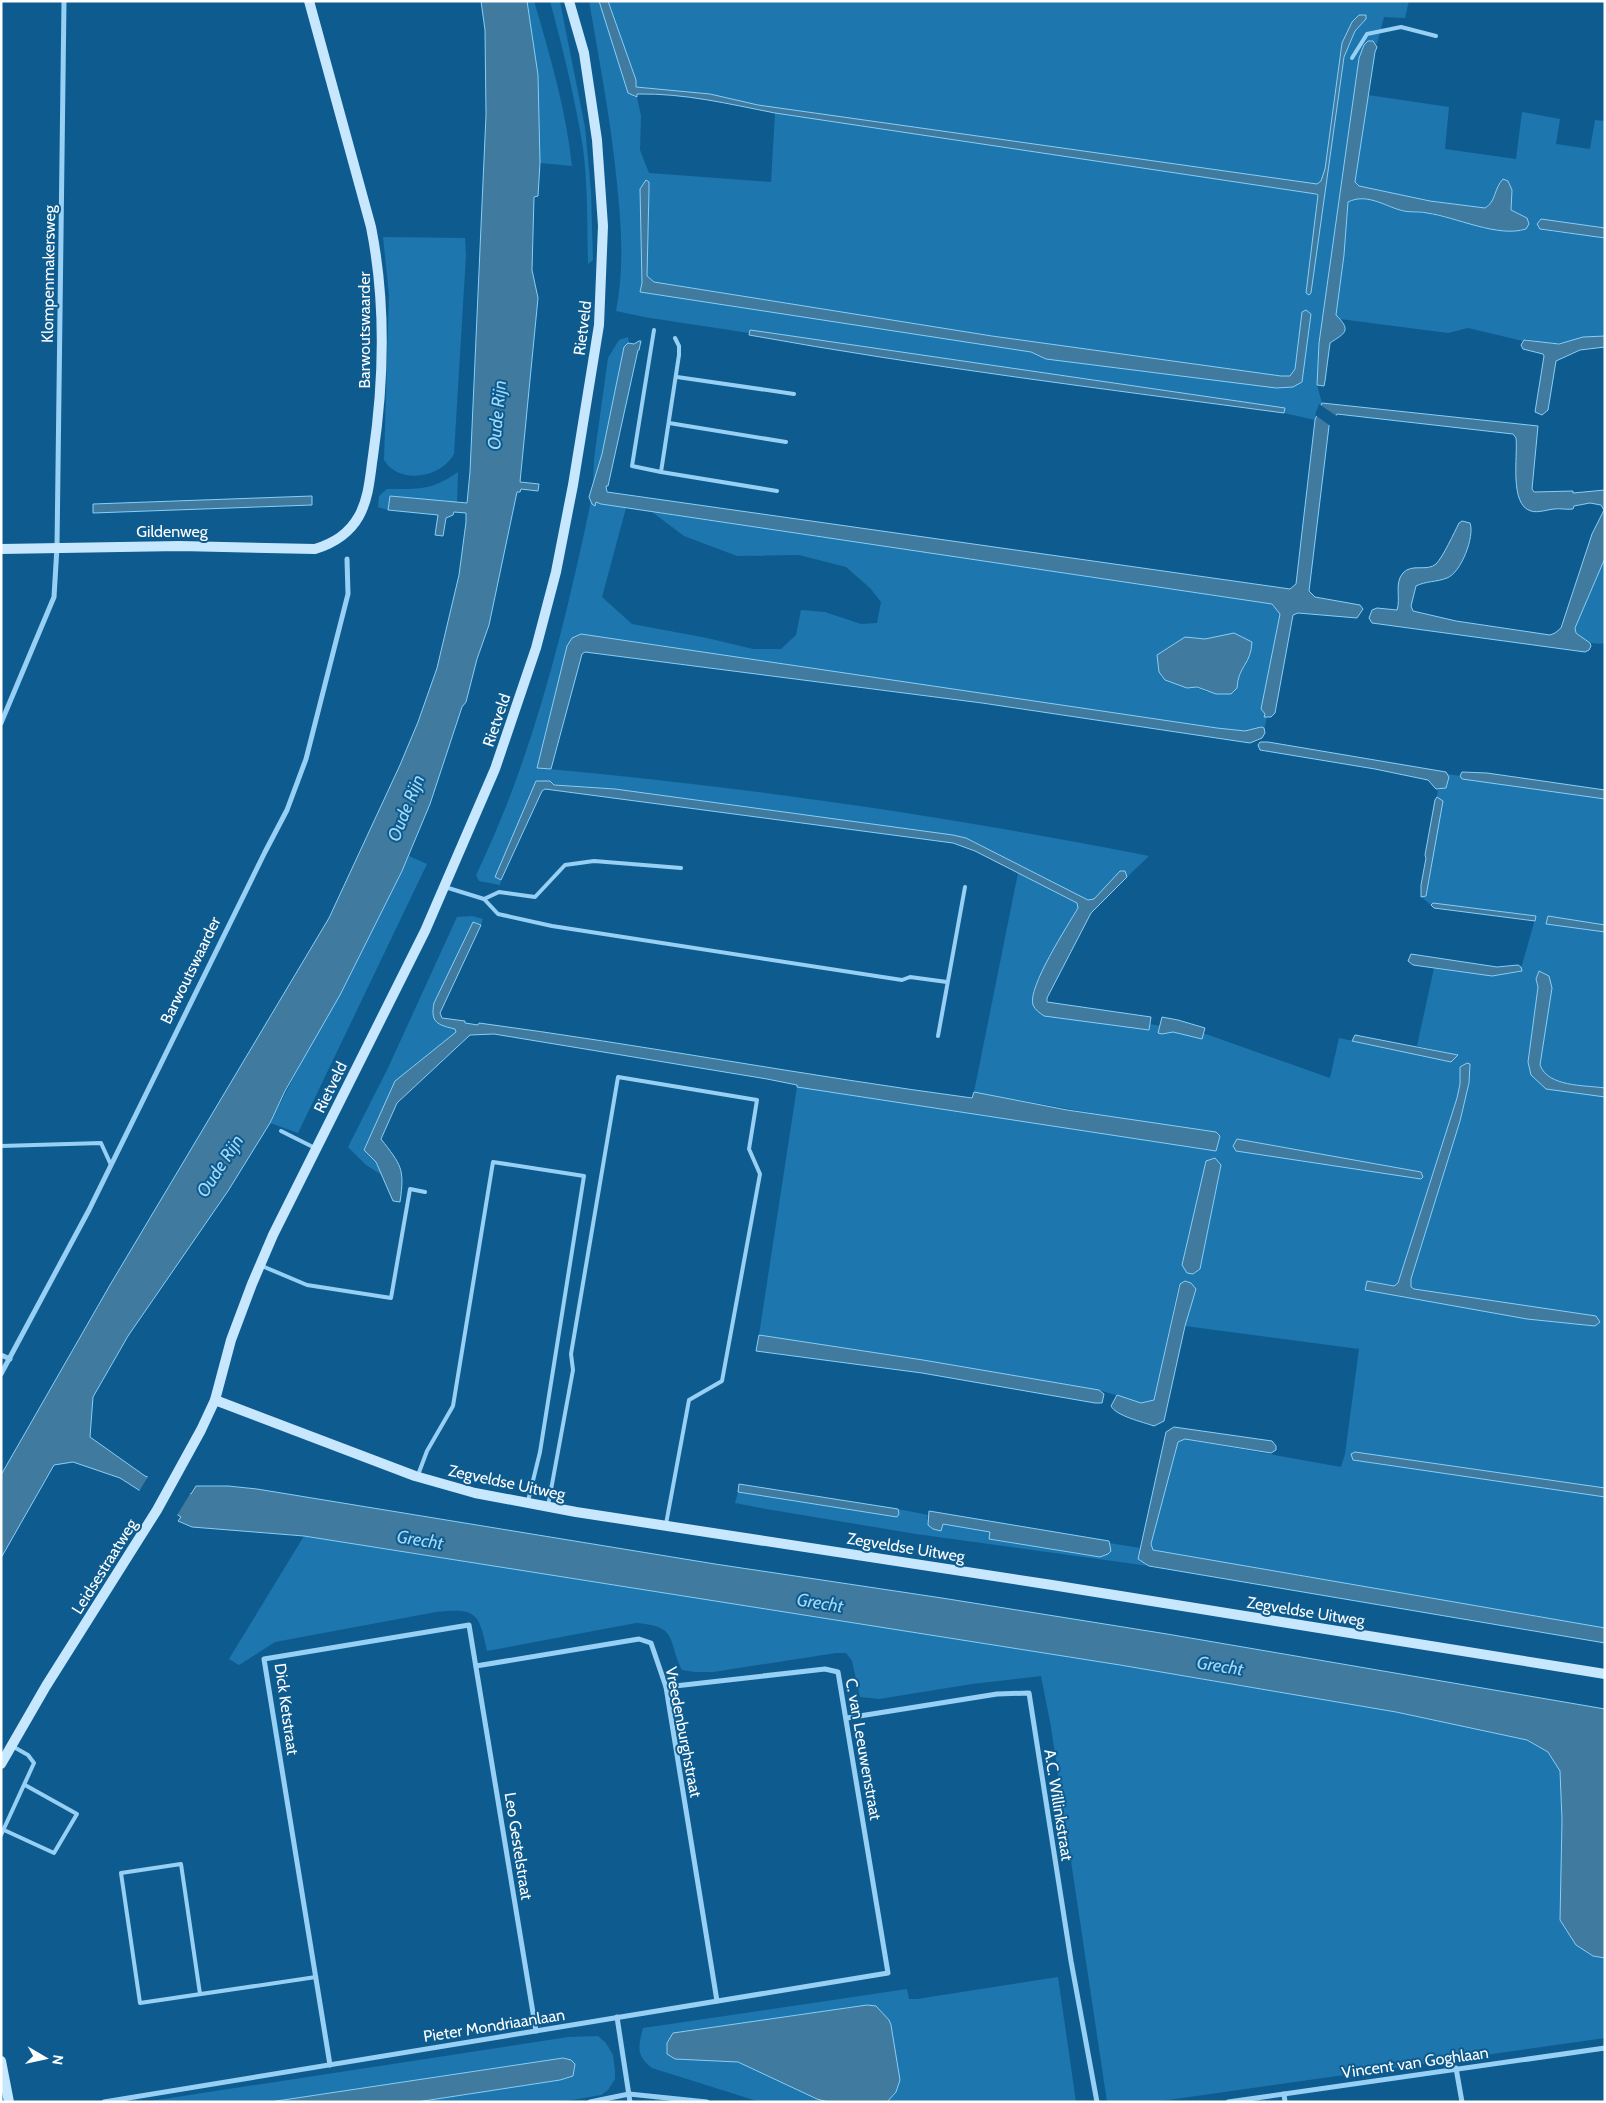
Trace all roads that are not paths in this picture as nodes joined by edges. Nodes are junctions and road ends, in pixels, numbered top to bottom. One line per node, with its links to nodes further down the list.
1 (64, 1): 15 (street, Klompenmakersweg)
2 (308, 1): 14 (street, Barwoutswaarder)
3 (569, 1): 20 (street, Rietveld)
4 (1436, 36): 5 (lane)
5 (1352, 58)
6 (654, 330): 12 (lane)
7 (675, 338): 8 (lane)
8 (676, 377): 9 (lane); 10 (lane)
9 (794, 394)
10 (669, 423): 11 (lane); 12 (lane)
11 (786, 442)
12 (661, 472): 13 (lane)
13 (777, 490)
14 (339, 538): 15 (street, Gildenweg)
15 (57, 547): 16 (street, Gildenweg); 18 (street, Klompenmakersweg)
16 (1, 549)
17 (347, 559): 28 (street, Barwoutswaarder)
18 (1, 723)
19 (681, 868): 22 (lane)
20 (445, 887): 22 (lane); 27 (street, Rietveld)
21 (965, 887): 23 (lane)
22 (484, 900): 23 (lane)
23 (947, 982): 24 (lane)
24 (938, 1036)
25 (281, 1131): 27 (lane)
26 (1, 1146): 28 (lane)
27 (316, 1148): 30 (street, Rietveld)
28 (111, 1165): 32 (street, Barwoutswaarder)
29 (425, 1192): 30 (lane)
30 (260, 1265): 34 (street, Rietveld)
31 (1, 1355): 32 (street)
32 (10, 1358): 33 (street, Barwoutswaarder)
33 (1, 1374)
34 (215, 1400): 35 (street, Zegveldse Uitweg); 43 (street, Leidsestraatweg)
35 (417, 1477): 36 (street, Zegveldse Uitweg); 36 (lane)
36 (527, 1503): 37 (street, Zegveldse Uitweg)
37 (548, 1507): 38 (street, Zegveldse Uitweg); 38 (lane)
38 (666, 1526): 40 (street, Zegveldse Uitweg)
39 (476, 1666): 41 (street, Vreedenburghstraat); 49 (street, Dick Ketstraat); 53 (street, Leo Gestelstraat)
40 (1605, 1674)
41 (666, 1688): 42 (street, C. van Leeuwenstraat); 51 (street, Vreedenburghstraat)
42 (847, 1718): 48 (street, C. van Leeuwenstraat); 65 (street, A.C. Willinkstraat)
43 (12, 1746): 44 (street, Leidsestraatweg); 45 (lane)
44 (1, 1764)
45 (25, 1785): 46 (lane); 46 (lane)
46 (4, 1830): 47 (lane)
47 (1, 1835)
48 (888, 1973): 51 (street, Pieter Mondriaanlaan)
49 (316, 1977): 50 (lane); 56 (street, Dick Ketstraat)
50 (200, 1994): 50 (lane)
51 (717, 2001): 52 (street, Pieter Mondriaanlaan)
52 (616, 2017): 53 (street, Pieter Mondriaanlaan); 58 (street)
53 (536, 2031): 56 (street, Pieter Mondriaanlaan)
54 (1605, 2048): 57 (street, Vincent van Goghlaan)
55 (1, 2061): 60 (street)
56 (330, 2064): 61 (street, Pieter Mondriaanlaan)
57 (1456, 2068): 59 (street, Vincent van Goghlaan); 68 (street)
58 (629, 2094): 62 (street); 63 (street); 64 (street)
59 (1284, 2094): 66 (street, Vincent van Goghlaan); 67 (street)
60 (9, 2102)
61 (104, 2102)
62 (590, 2102)
63 (630, 2102)
64 (707, 2102)
65 (1097, 2102)
66 (1228, 2102)
67 (1284, 2102)
68 (1462, 2102)

